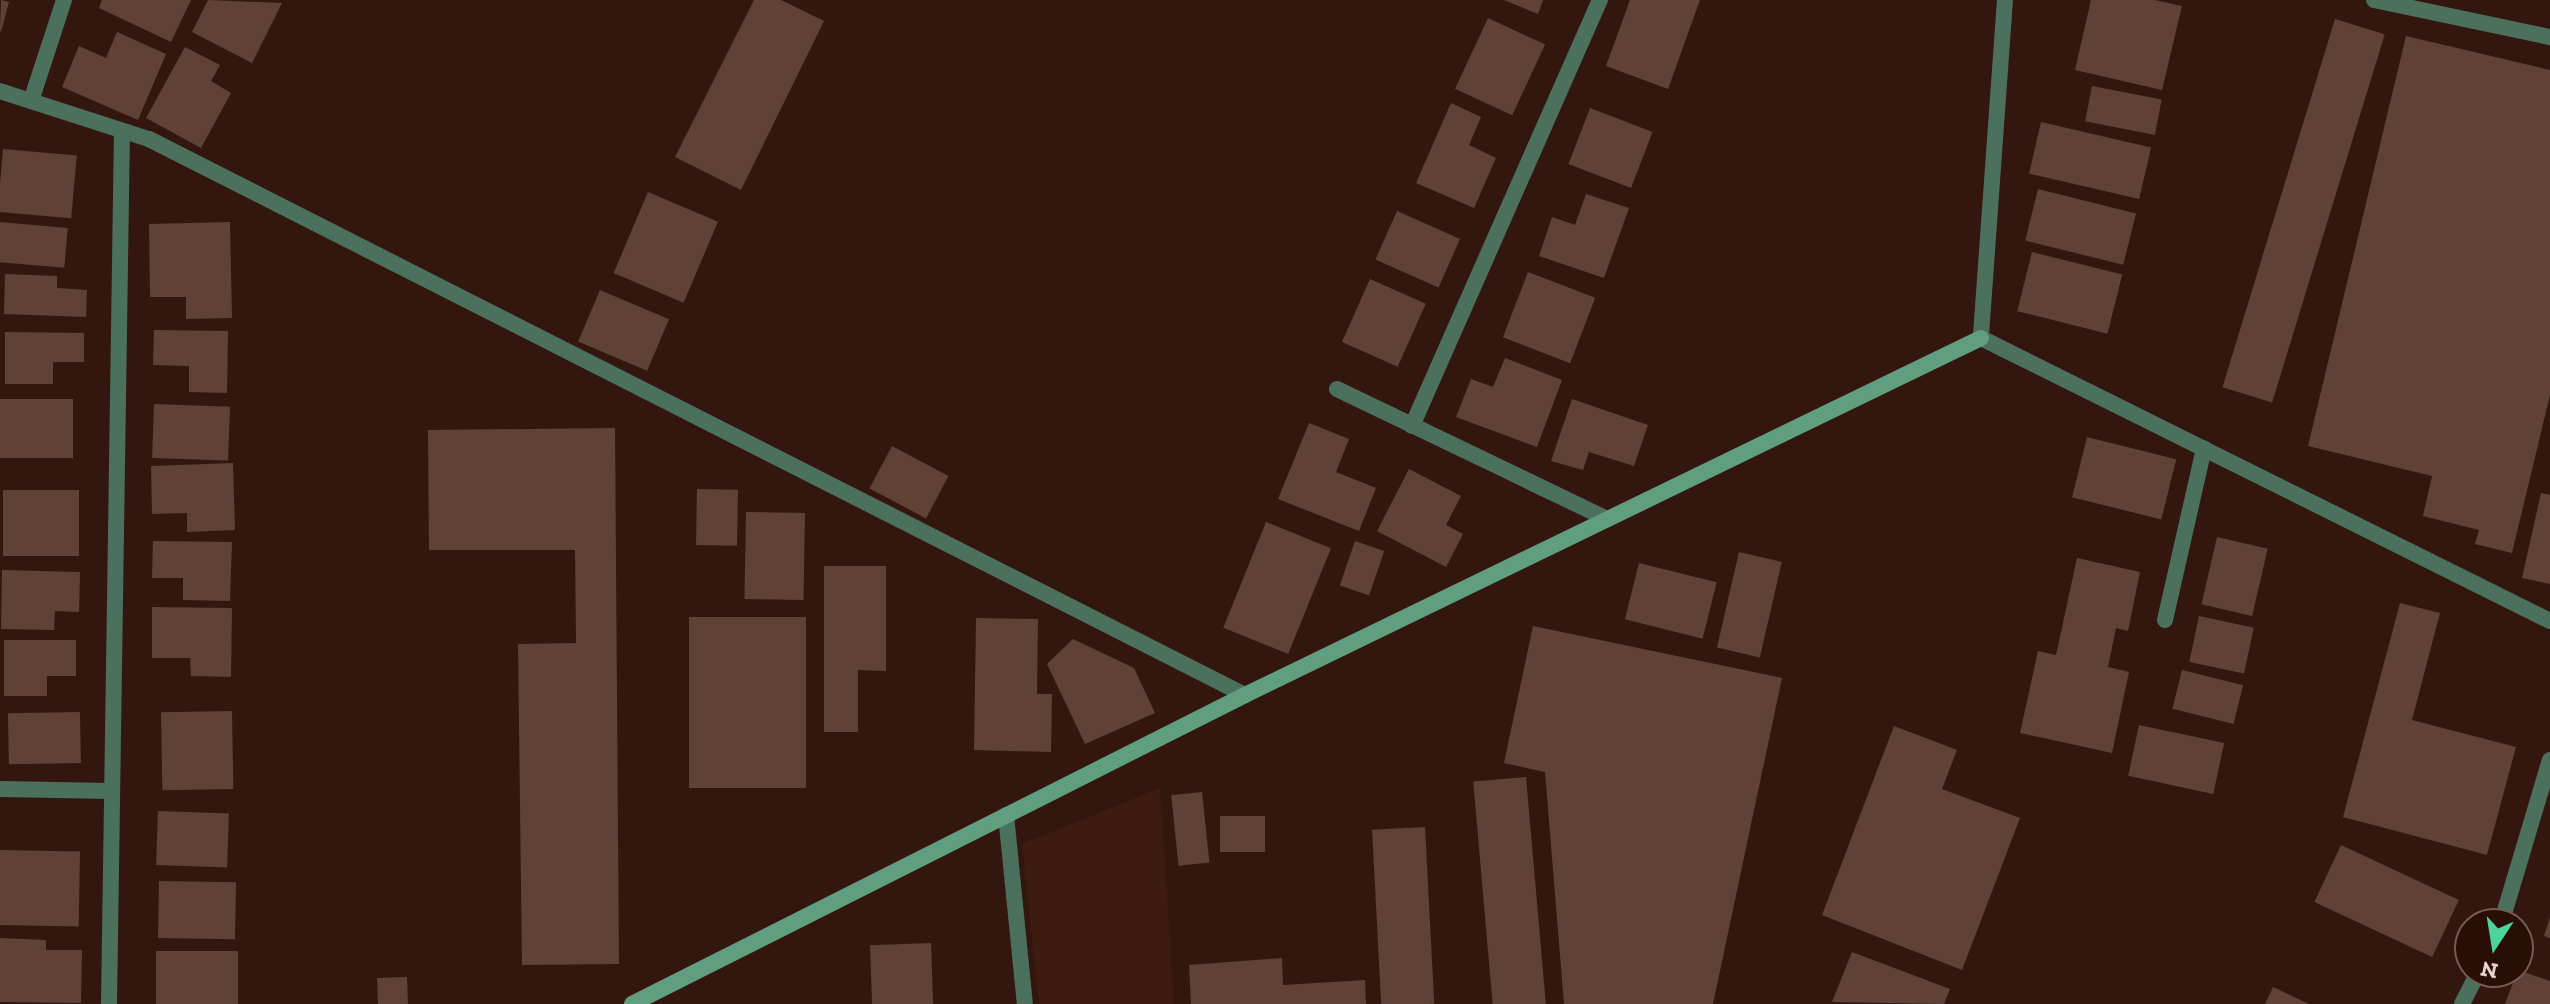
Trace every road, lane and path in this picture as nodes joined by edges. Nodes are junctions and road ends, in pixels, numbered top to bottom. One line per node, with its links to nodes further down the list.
1 (64, 0): 8 (street)
2 (1600, 0): 12 (street)
3 (2005, 0): 10 (street)
4 (2374, 0): 5 (street)
5 (2392, 2): 6 (street)
6 (2550, 37)
7 (0, 91): 8 (street)
8 (31, 101): 9 (street)
9 (122, 131): 17 (street); 20 (street)
10 (1981, 338): 13 (street); 14 (street)
11 (1337, 389): 12 (street)
12 (1412, 426): 14 (street)
13 (2204, 448): 15 (street); 16 (street)
14 (1607, 519): 17 (street)
15 (2165, 620)
16 (2550, 621)
17 (1245, 695): 21 (street)
18 (2550, 760): 22 (street)
19 (0, 789): 20 (street)
20 (112, 791): 23 (street)
21 (1006, 815): 24 (street); 25 (street)
22 (2506, 908)
23 (109, 1004)
24 (632, 1004)
25 (1025, 1004)

